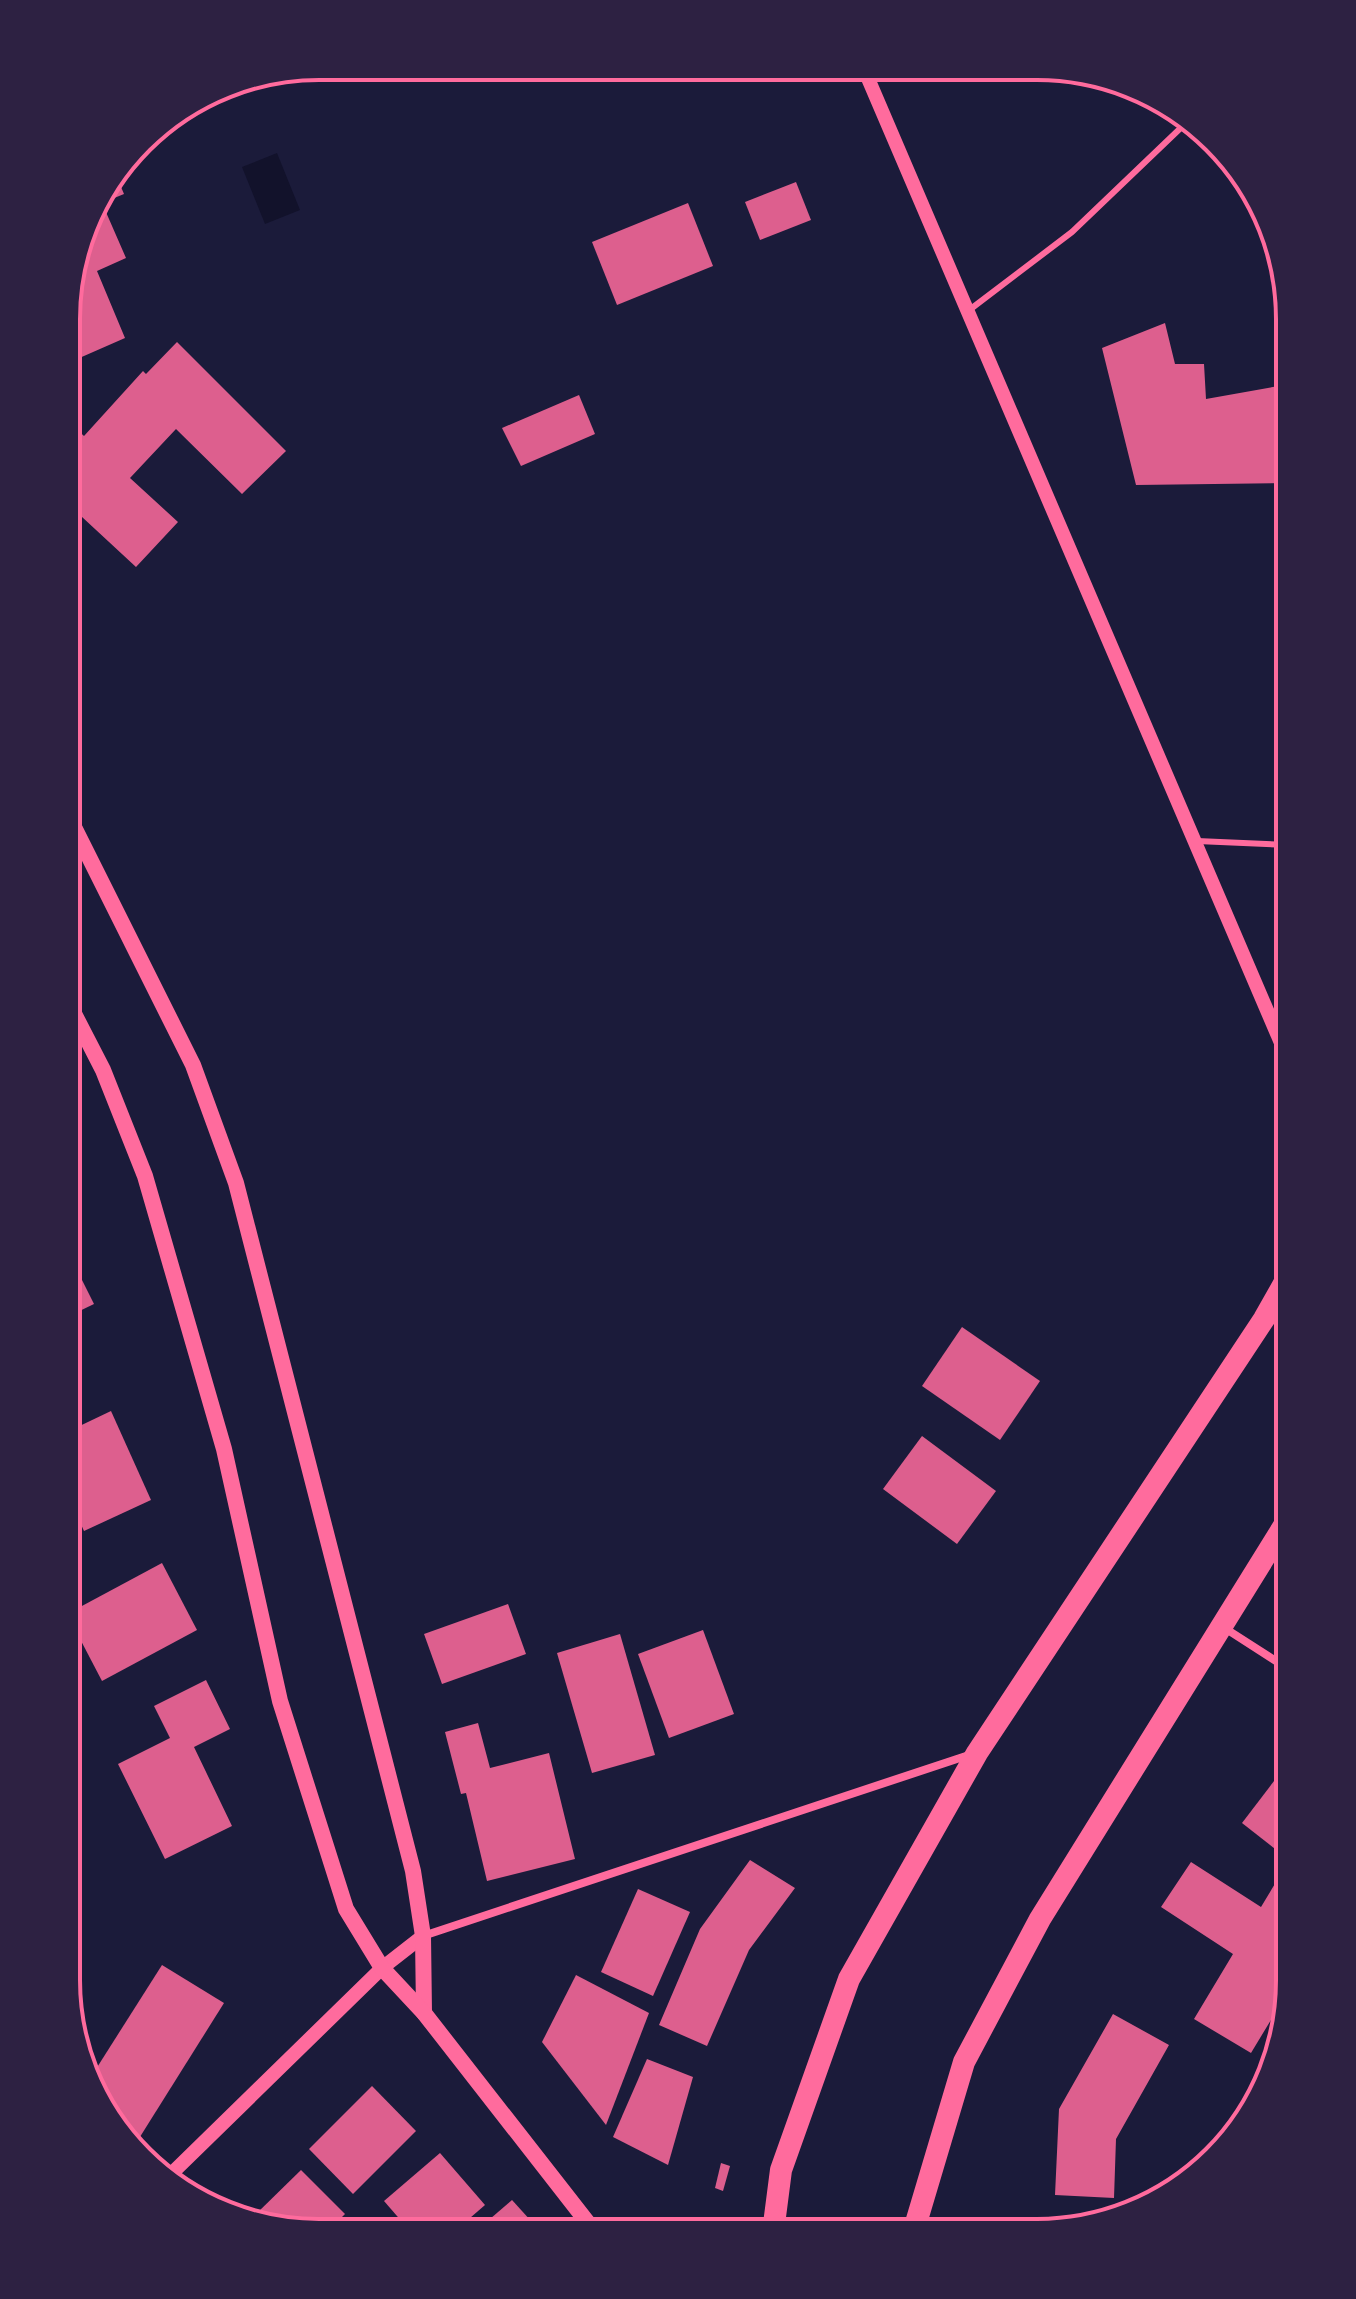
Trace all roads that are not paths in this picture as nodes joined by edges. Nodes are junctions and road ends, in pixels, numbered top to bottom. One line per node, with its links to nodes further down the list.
1 (869, 80): 3 (street)
2 (1181, 128): 3 (lane)
3 (968, 311): 5 (street)
4 (80, 839): 14 (main road)
5 (1194, 841): 6 (lane); 8 (street)
6 (1276, 844)
7 (80, 1025): 15 (main road)
8 (1276, 1030)
9 (1275, 1315): 13 (highway)
10 (1275, 1539): 11 (highway)
11 (1221, 1626): 12 (street); 20 (highway)
12 (1275, 1661)
13 (977, 1753): 14 (street); 19 (highway)
14 (423, 1936): 15 (street); 16 (main road)
15 (382, 1968): 16 (main road); 17 (street)
16 (424, 2013): 18 (main road)
17 (175, 2170)
18 (585, 2219)
19 (775, 2219)
20 (917, 2219)

